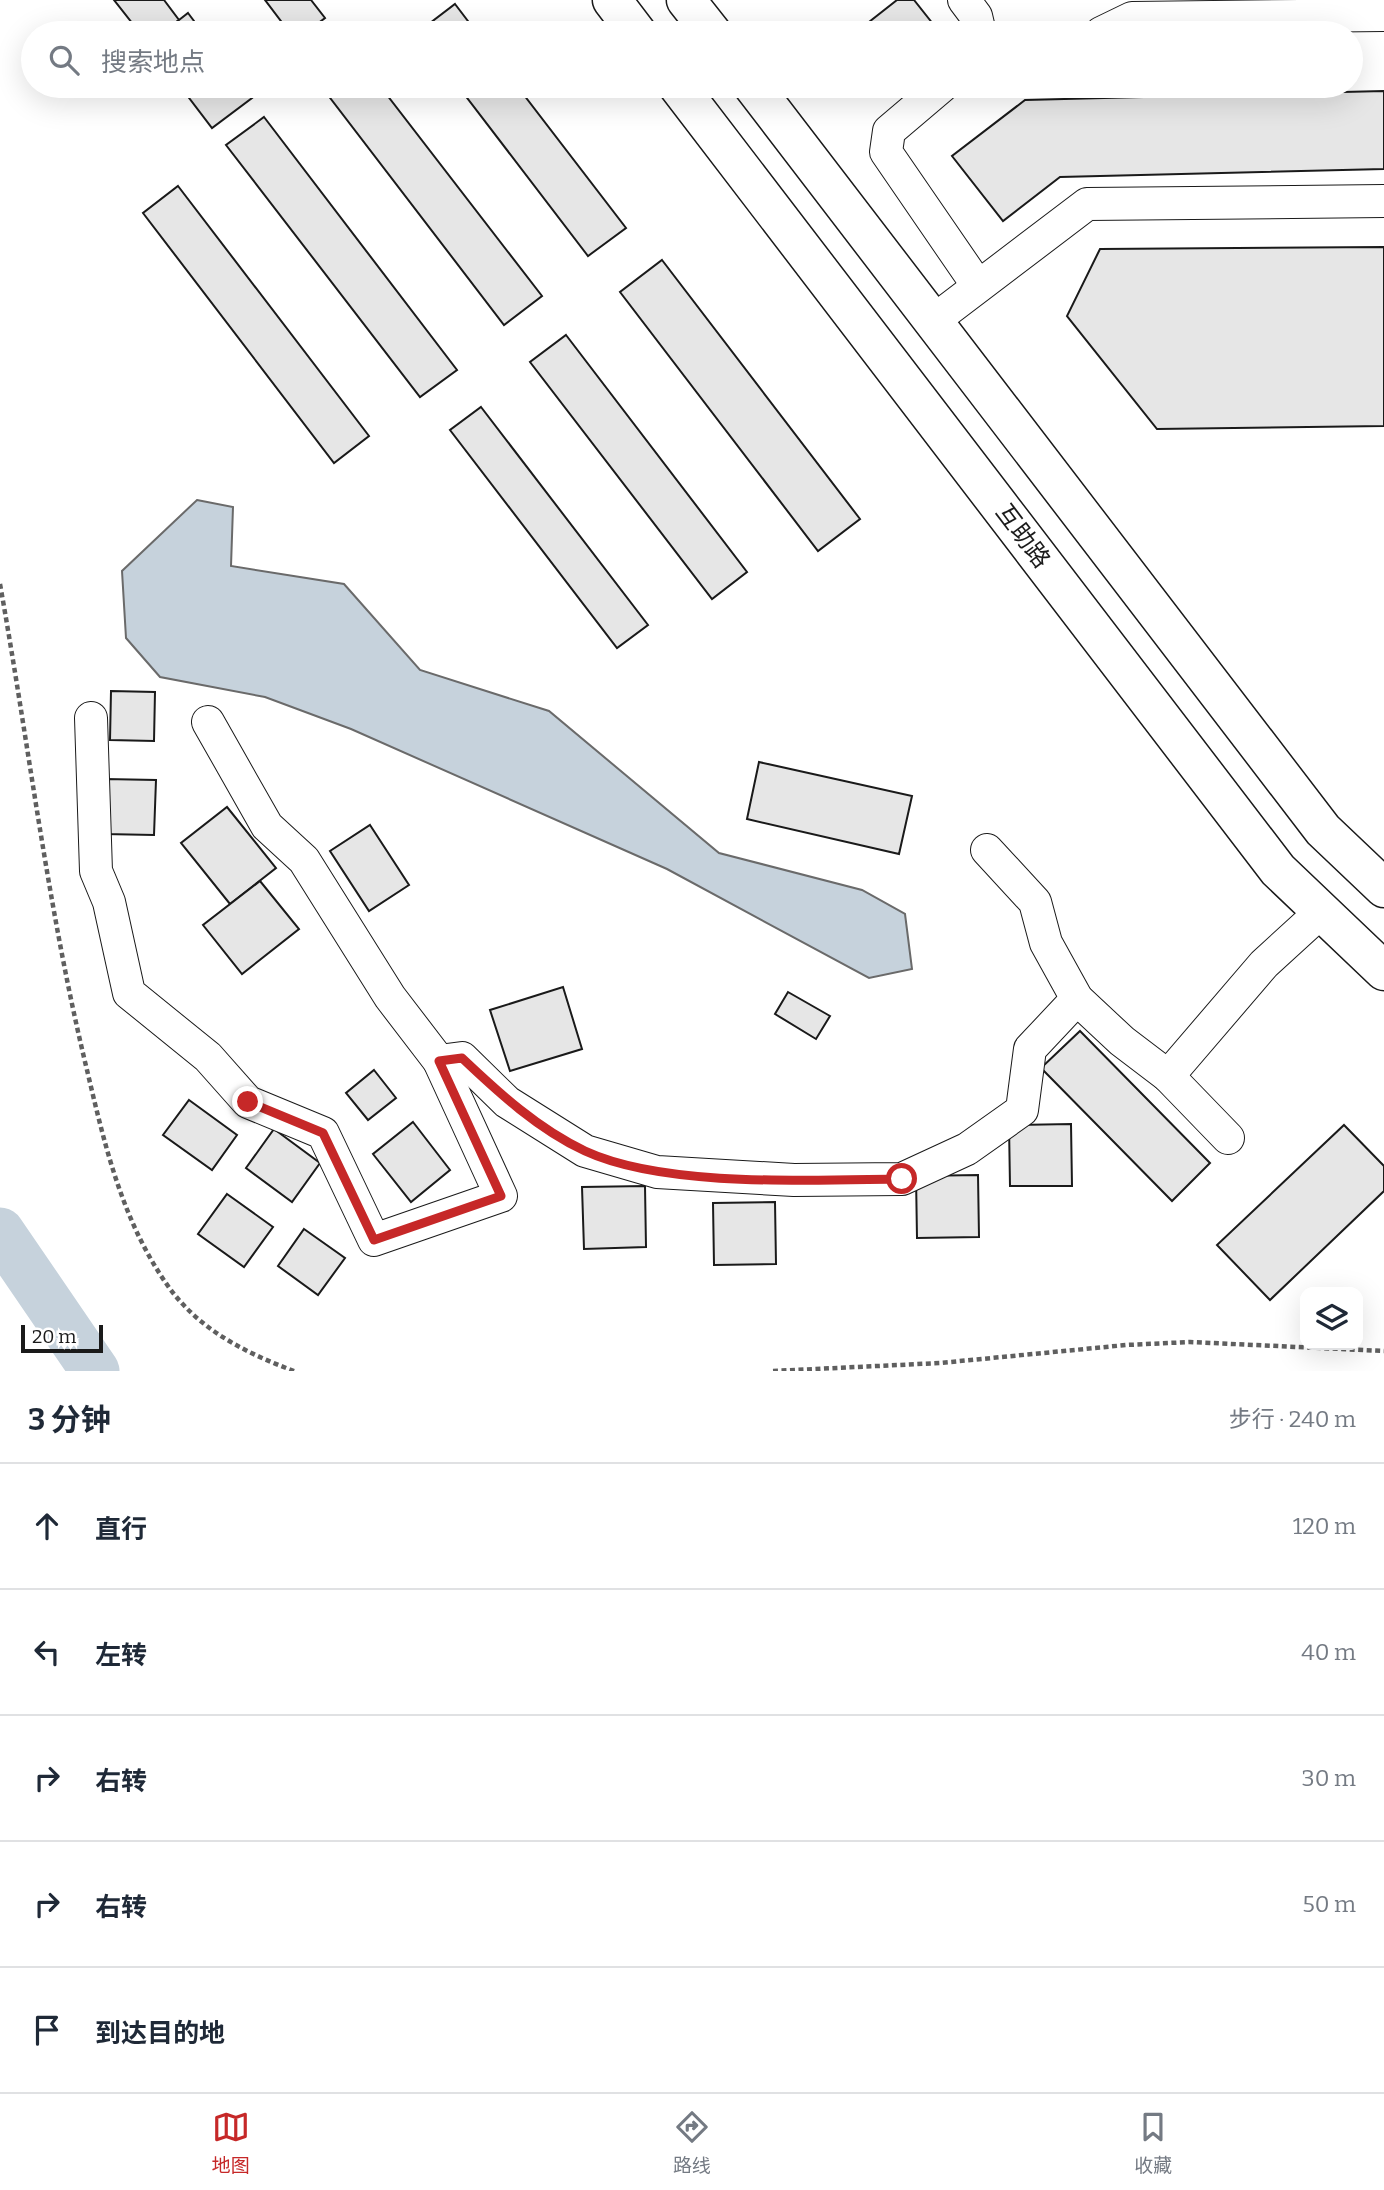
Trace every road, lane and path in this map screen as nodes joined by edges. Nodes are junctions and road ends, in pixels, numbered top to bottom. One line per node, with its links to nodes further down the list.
1 (612, 0): 6 (highway)
2 (686, 0): 7 (highway)
3 (964, 0): 8 (street)
4 (1159, 9): 5 (street); 9 (street)
5 (1384, 15)
6 (628, 21)
7 (703, 21)
8 (977, 21)
9 (1126, 21)
10 (687, 98): 21 (highway, 互助路)
11 (762, 98): 15 (highway)
12 (928, 98): 14 (street)
13 (1384, 201): 14 (street)
14 (978, 286): 15 (street)
15 (933, 321): 20 (highway)
16 (0, 584): 28 (path)
17 (91, 718): 24 (street)
18 (208, 722): 24 (street)
19 (987, 850): 23 (street)
20 (1384, 888)
21 (1322, 911): 22 (highway, 互助路); 25 (street)
22 (1384, 971)
23 (1077, 999): 24 (street); 25 (street)
24 (439, 1061)
25 (1168, 1076): 26 (street)
26 (1228, 1138)
27 (1384, 1351): 29 (path)
28 (294, 1371)
29 (772, 1371)

